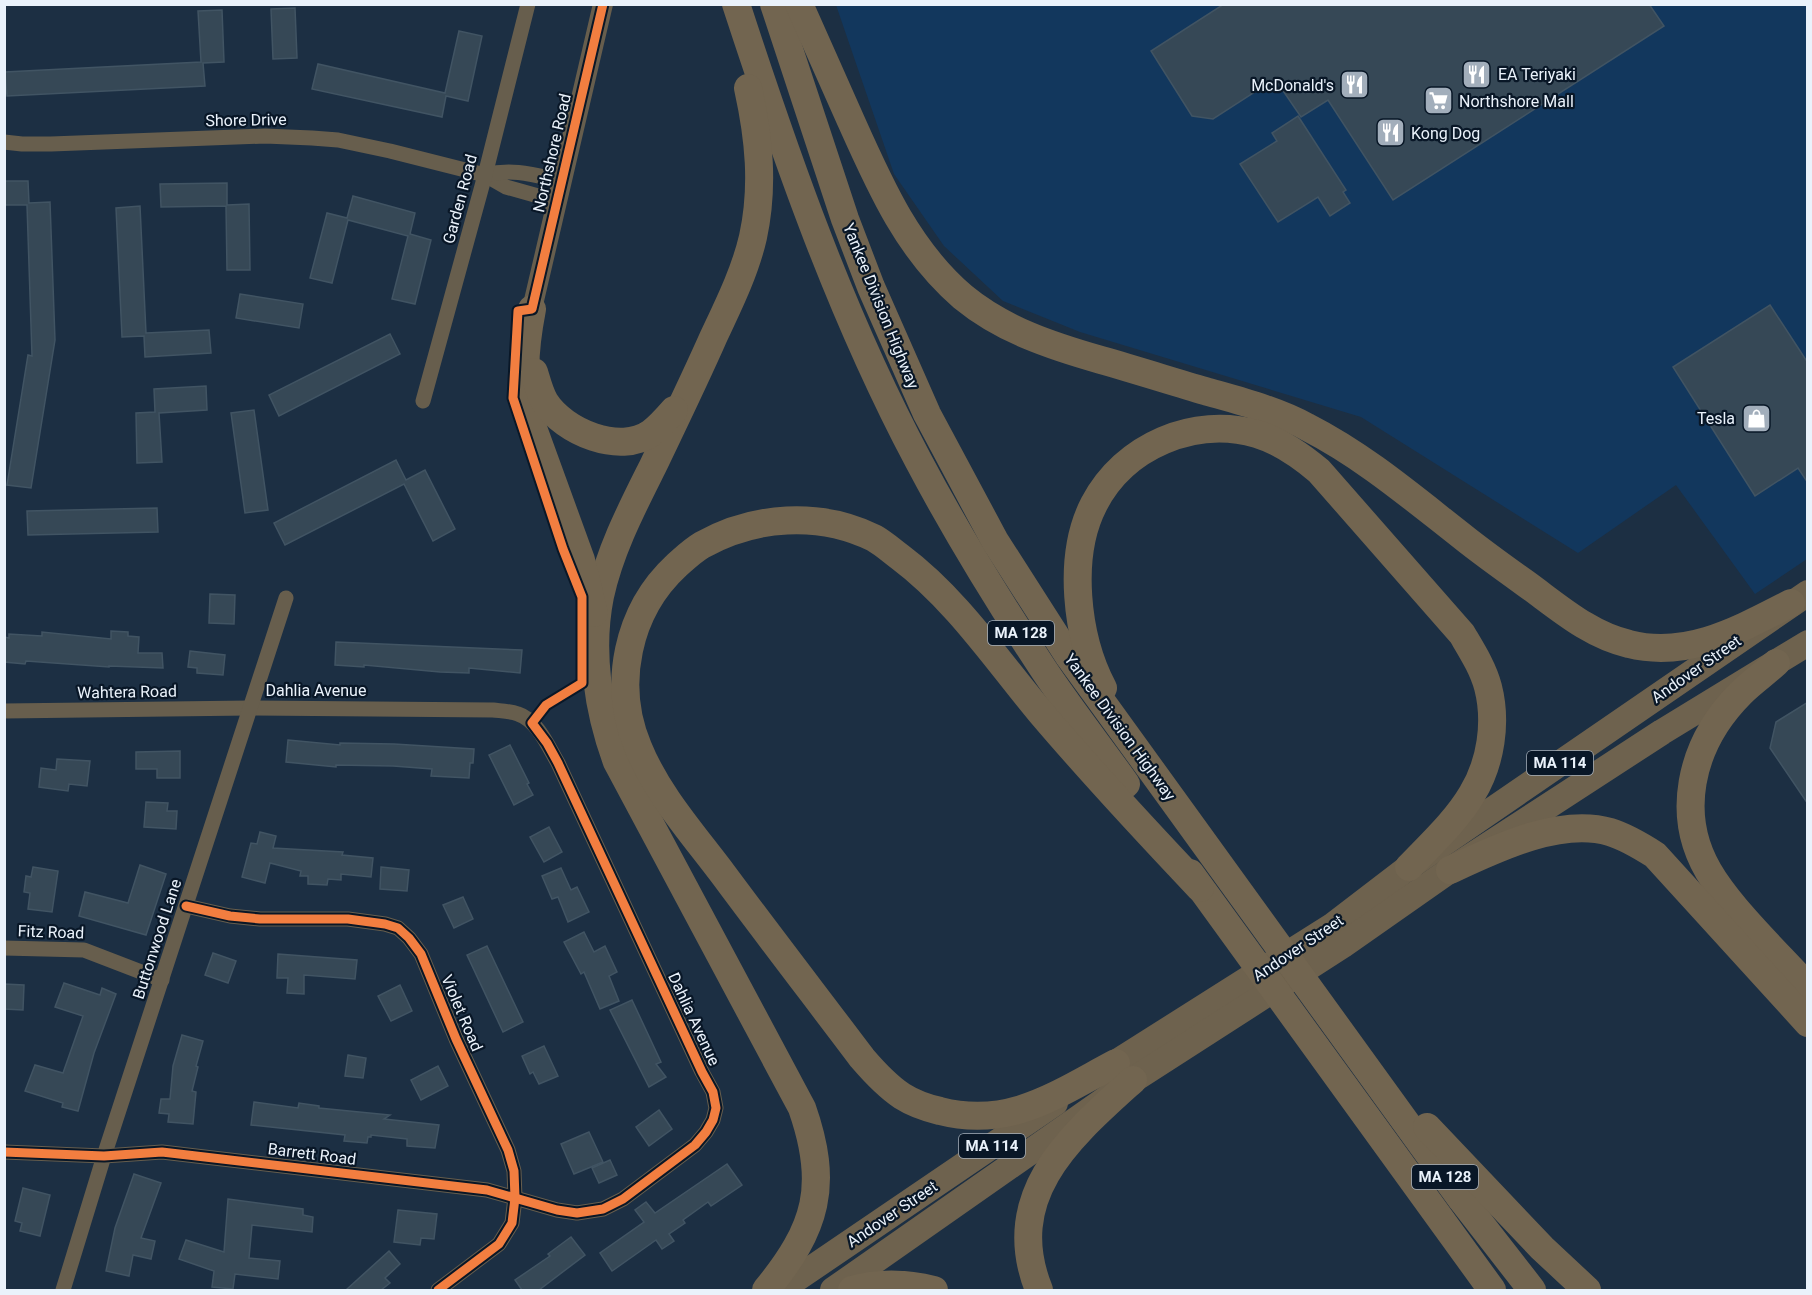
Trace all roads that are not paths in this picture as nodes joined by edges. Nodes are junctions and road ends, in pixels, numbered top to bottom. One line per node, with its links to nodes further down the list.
1 (528, 4): 8 (street, Garden Road)
2 (603, 4): 9 (street, Northshore Road)
3 (728, 4): 12 (highway)
4 (736, 4): 24 (highway, Yankee Division Highway / MA 128)
5 (774, 4): 21 (highway, Yankee Division Highway / MA 128)
6 (799, 4): 15 (highway)
7 (4, 142): 8 (street, Shore Drive)
8 (485, 175): 9 (street, Shore Drive); 10 (street, Shore Drive); 13 (street, Garden Road)
9 (561, 181): 10 (street, Northshore Road)
10 (556, 201): 11 (street, Northshore Road)
11 (532, 309): 12 (highway); 16 (highway)
12 (689, 392): 16 (highway)
13 (423, 401)
14 (286, 598): 19 (street, Buttonwood Lane)
15 (1799, 598): 22 (highway, Andover Street / MA 114)
16 (596, 628): 39 (highway)
17 (1808, 643): 18 (highway, Andover Street / MA 114)
18 (1776, 663): 23 (highway, Andover Street / MA 114); 29 (highway)
19 (250, 708): 20 (street, Wahtera Road); 25 (street, Buttonwood Lane); 36 (street, Dahlia Avenue)
20 (4, 711)
21 (1160, 783): 22 (highway); 31 (highway, Yankee Division Highway / MA 128)
22 (1410, 867): 26 (highway, Andover Street / MA 114)
23 (1450, 870): 26 (highway, Andover Street / MA 114); 30 (highway)
24 (1200, 888): 32 (highway); 35 (highway, Yankee Division Highway / MA 128)
25 (186, 906): 28 (street, Buttonwood Lane); 36 (street, Violet Road)
26 (1338, 936): 32 (highway, Andover Street / MA 114)
27 (4, 948): 28 (street, Fitz Road)
28 (162, 980): 34 (street, Buttonwood Lane)
29 (1808, 987)
30 (1808, 1023)
31 (1362, 1060): 47 (highway, Yankee Division Highway / MA 128); 48 (highway)
32 (1125, 1071): 40 (highway, Andover Street / MA 114); 41 (highway, Andover Street / MA 114); 44 (highway)
33 (4, 1152): 34 (street, Barrett Road)
34 (104, 1156): 36 (street, Barrett Road); 37 (street, Buttonwood Lane)
35 (1424, 1197): 45 (highway); 46 (highway, Yankee Division Highway / MA 128)
36 (515, 1198): 38 (street, Violet Road)
37 (63, 1290)
38 (438, 1290)
39 (766, 1290)
40 (780, 1290)
41 (833, 1290)
42 (852, 1290): 43 (highway)
43 (934, 1290)
44 (1039, 1290)
45 (1476, 1290)
46 (1492, 1290)
47 (1532, 1290)
48 (1587, 1290)

